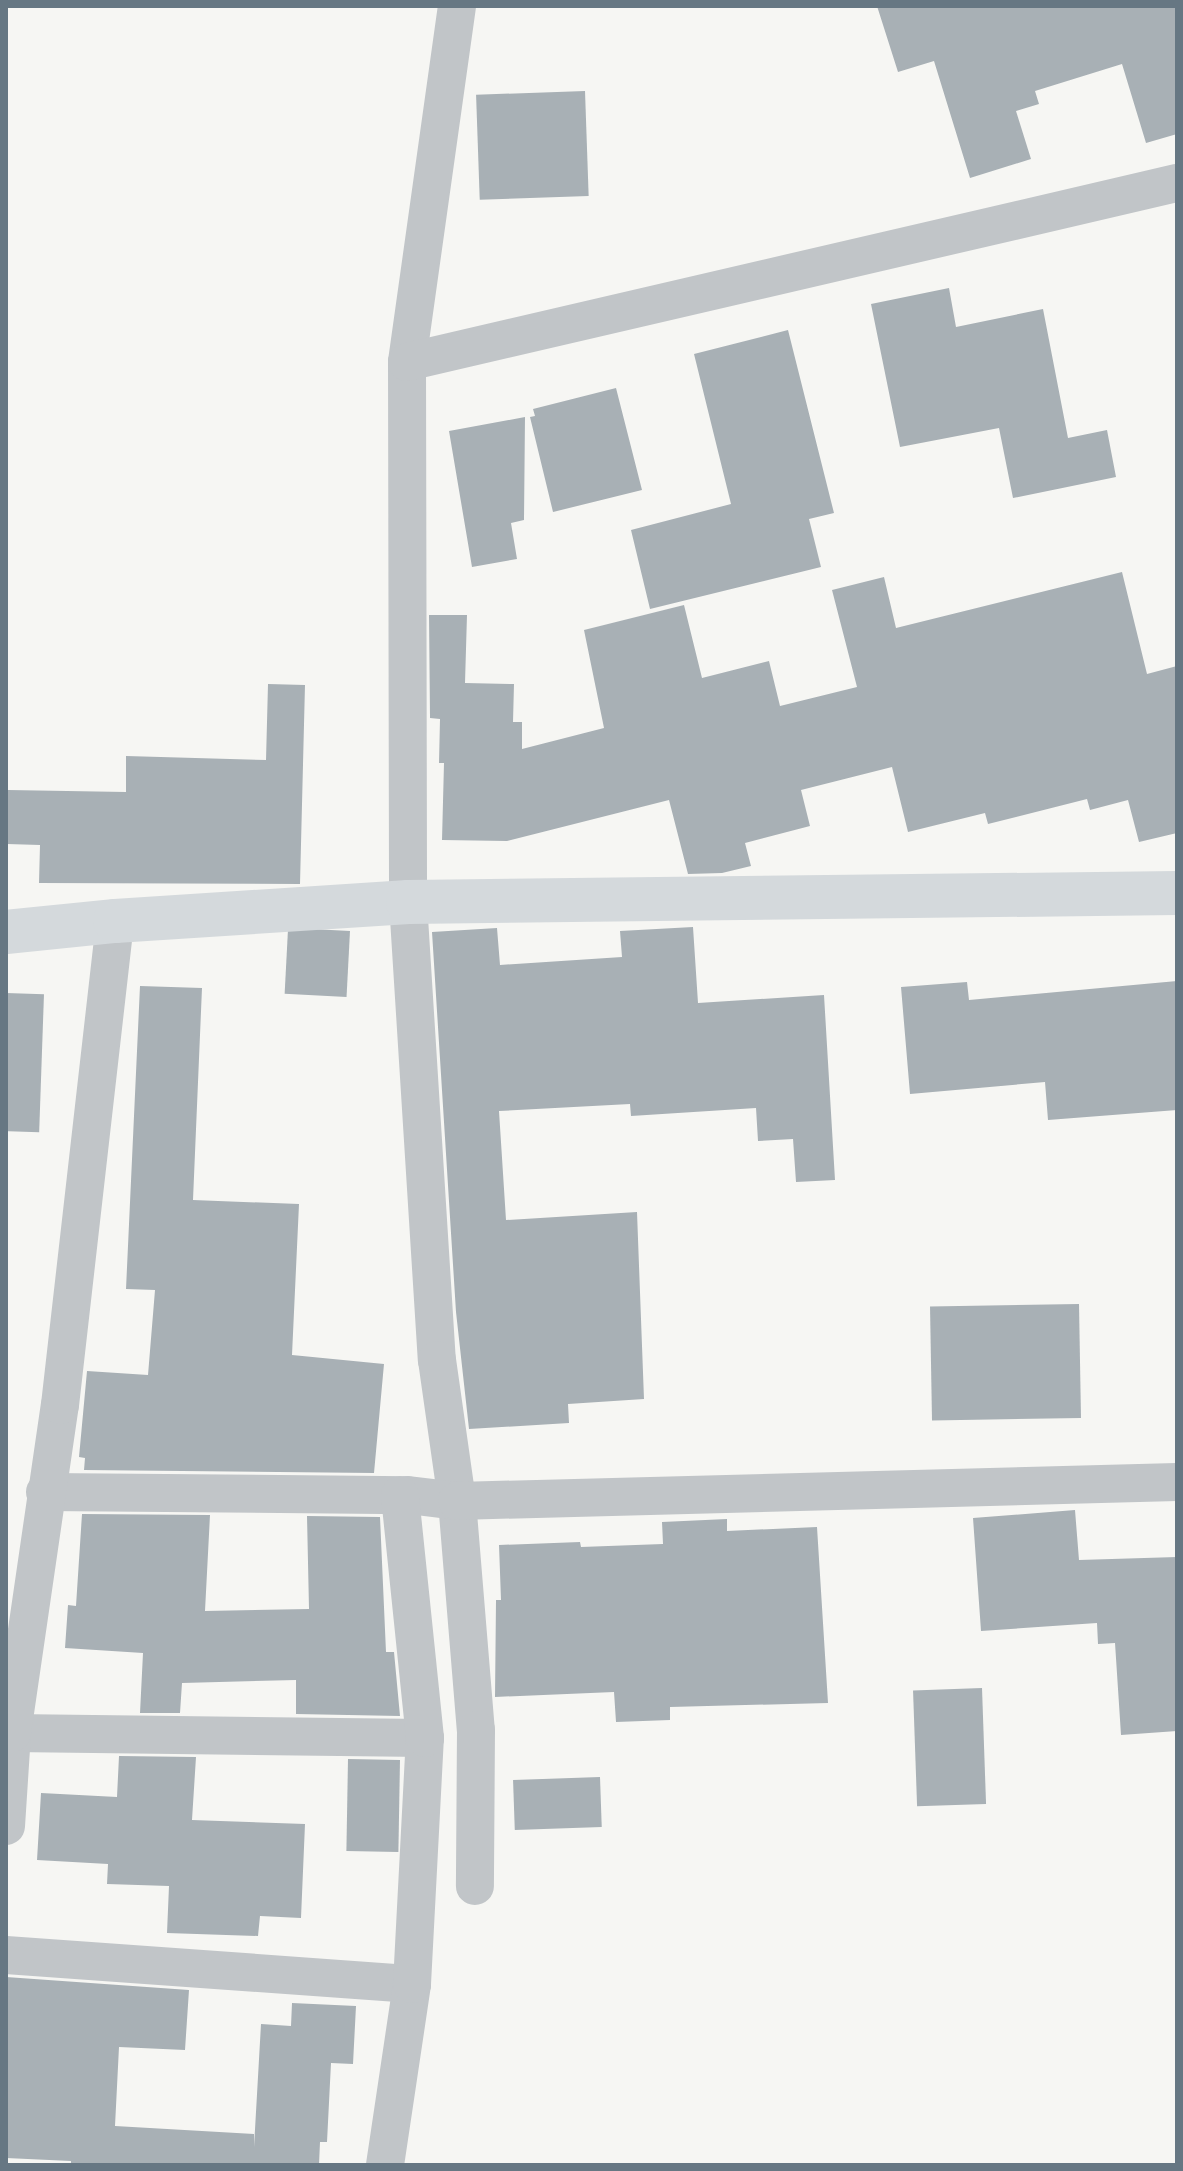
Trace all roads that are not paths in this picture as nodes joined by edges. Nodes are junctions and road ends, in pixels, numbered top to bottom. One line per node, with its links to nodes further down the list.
1 (457, 6): 3 (street)
2 (1177, 183): 3 (street)
3 (407, 362): 5 (street)
4 (1177, 893): 5 (street)
5 (408, 902): 6 (street); 10 (street)
6 (115, 921): 7 (street); 9 (street)
7 (6, 932)
8 (1177, 1482): 10 (street)
9 (45, 1492): 10 (street); 11 (street)
10 (426, 1497): 12 (street); 14 (street)
11 (12, 1733): 12 (street); 13 (street)
12 (425, 1738): 16 (street)
13 (6, 1826)
14 (475, 1886)
15 (6, 1955): 16 (street)
16 (412, 1984): 17 (street)
17 (385, 2165)

